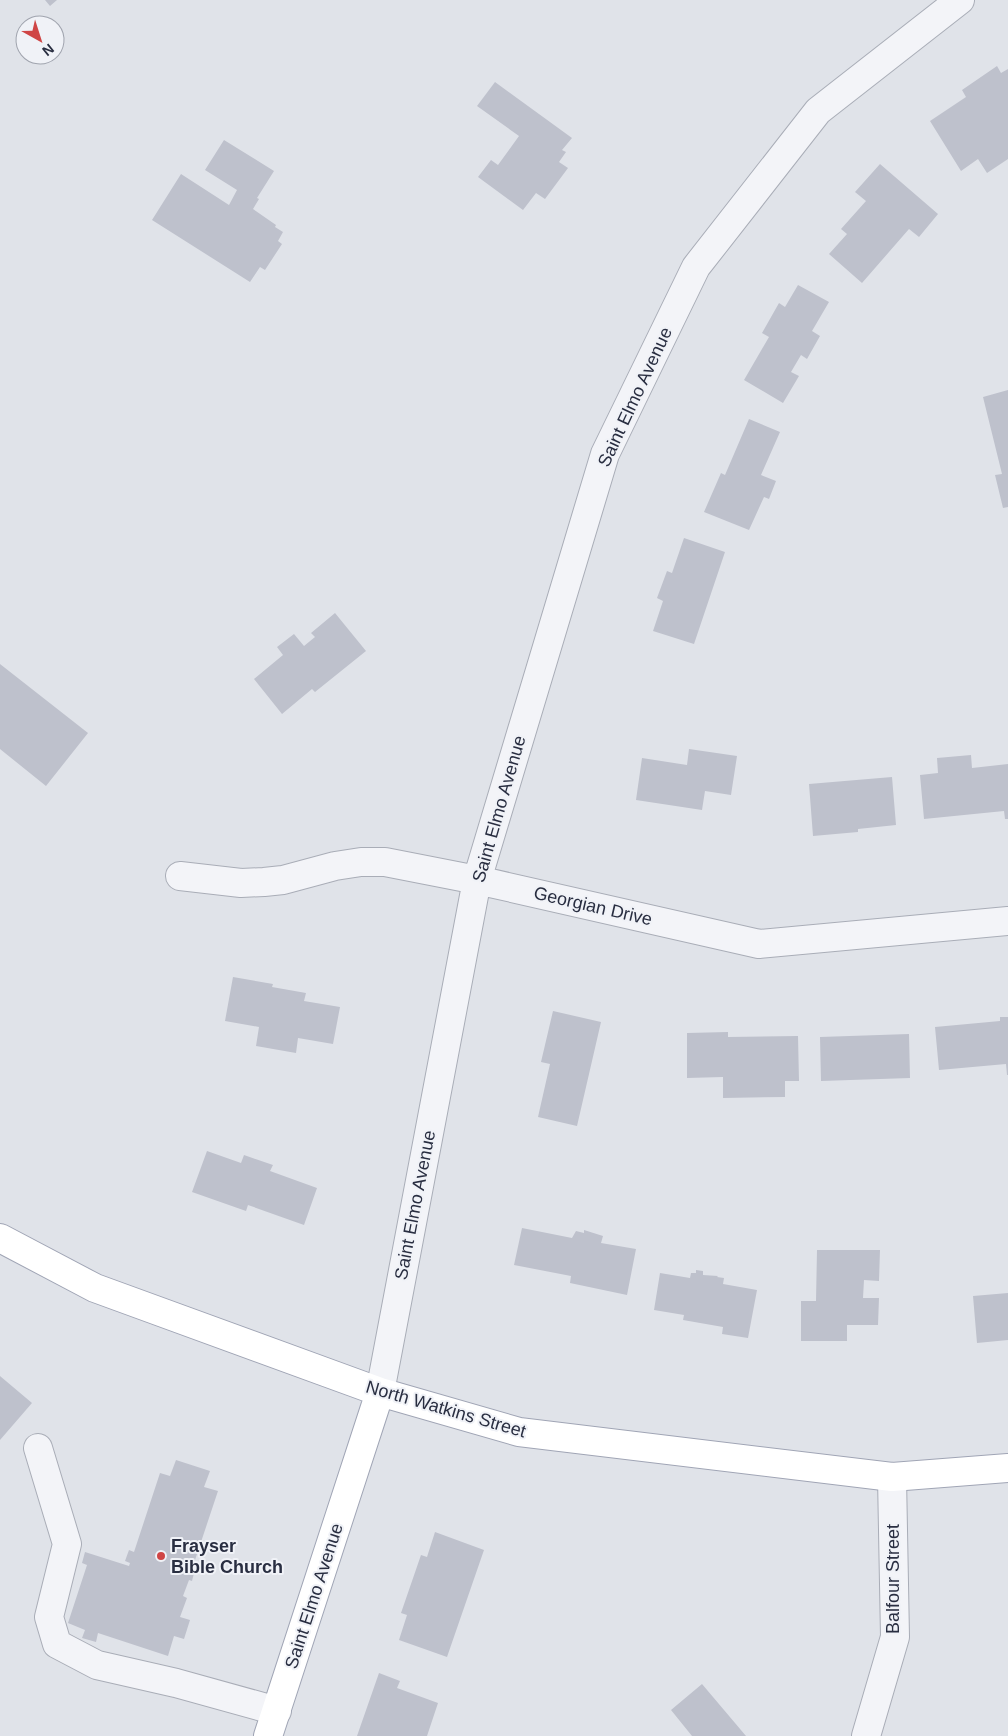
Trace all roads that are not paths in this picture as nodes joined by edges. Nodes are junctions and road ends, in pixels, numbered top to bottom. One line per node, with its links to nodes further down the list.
1 (960, 0): 3 (street, Saint Elmo Avenue)
2 (180, 876): 3 (street, Georgian Drive)
3 (477, 880): 4 (street, Georgian Drive); 6 (street, Saint Elmo Avenue)
4 (1008, 921)
5 (0, 1238): 6 (main road, North Watkins Street)
6 (380, 1392): 9 (main road, North Watkins Street); 10 (main road, Saint Elmo Avenue)
7 (38, 1448): 10 (street)
8 (1008, 1468): 9 (main road, North Watkins Street)
9 (892, 1478): 11 (street, Balfour Street)
10 (272, 1723)
11 (866, 1736)

